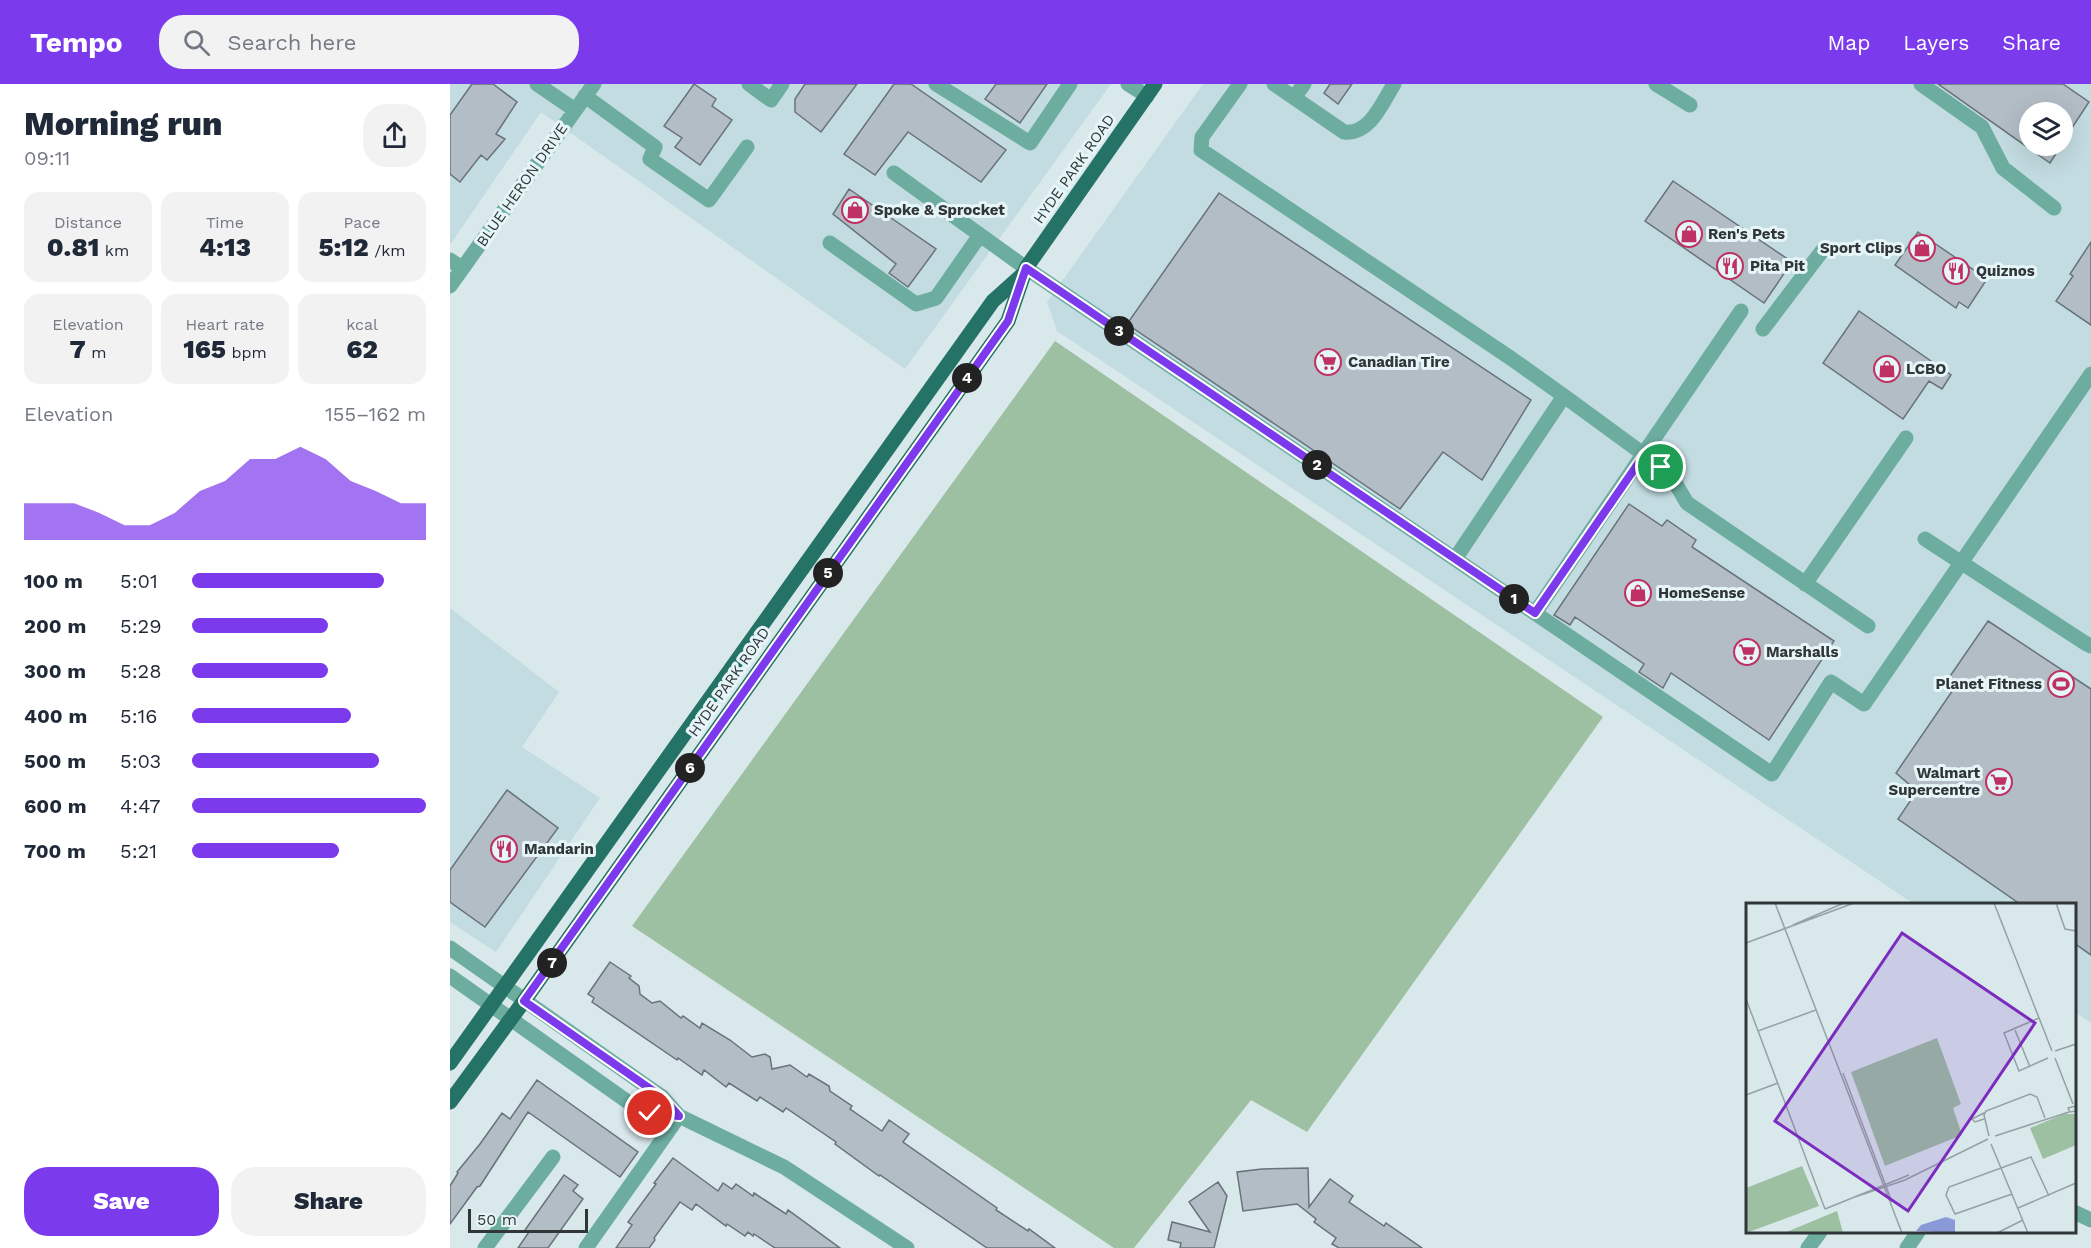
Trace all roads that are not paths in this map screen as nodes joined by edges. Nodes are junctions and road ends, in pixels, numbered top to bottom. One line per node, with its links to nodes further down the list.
1 (537, 84): 17 (street)
2 (749, 84): 3 (street)
3 (782, 84)
4 (936, 84): 5 (street)
5 (1070, 84)
6 (1128, 84): 14 (street)
7 (1240, 84): 30 (street)
8 (1274, 84): 15 (street)
9 (1304, 84): 15 (street)
10 (1395, 84): 15 (street)
11 (1656, 84): 16 (street)
12 (1921, 84): 20 (street)
13 (589, 90): 17 (street, BLUE HERON DRIVE); 18 (street)
14 (1151, 90): 25 (main road, HYDE PARK ROAD)
15 (1294, 98)
16 (1690, 105)
17 (575, 110): 24 (street, BLUE HERON DRIVE)
18 (747, 147)
19 (894, 172): 21 (street)
20 (2054, 208)
21 (980, 235): 22 (street); 25 (street)
22 (830, 243)
23 (1822, 251): 28 (street)
24 (456, 264): 26 (street, BLUE HERON DRIVE)
25 (1024, 272): 34 (street); 42 (main road, HYDE PARK ROAD); 43 (main road, HYDE PARK ROAD)
26 (450, 286)
27 (1740, 311): 32 (street)
28 (1763, 329)
29 (2091, 374): 35 (street)
30 (1564, 396): 32 (street); 34 (street)
31 (1906, 438): 36 (street)
32 (1644, 455): 36 (street); 37 (street)
33 (1925, 540): 35 (street)
34 (1455, 559): 37 (street)
35 (1961, 563): 37 (street); 39 (street)
36 (1805, 584): 38 (street)
37 (1535, 613)
38 (1868, 626)
39 (2091, 646)
40 (450, 948): 42 (street)
41 (450, 976): 44 (street)
42 (505, 988): 43 (street); 44 (main road, HYDE PARK ROAD)
43 (524, 1001): 45 (main road, HYDE PARK ROAD); 48 (street)
44 (492, 1006): 45 (street); 46 (main road, HYDE PARK ROAD)
45 (511, 1020): 47 (main road, HYDE PARK ROAD); 48 (street)
46 (450, 1063)
47 (450, 1101)
48 (679, 1116): 55 (street); 56 (street)
49 (553, 1157): 54 (street)
50 (2076, 1213): 51 (street)
51 (2091, 1220)
52 (1819, 1233): 57 (street)
53 (1916, 1233): 58 (street)
54 (485, 1248)
55 (585, 1248)
56 (908, 1248)
57 (1808, 1248)
58 (1907, 1248)

